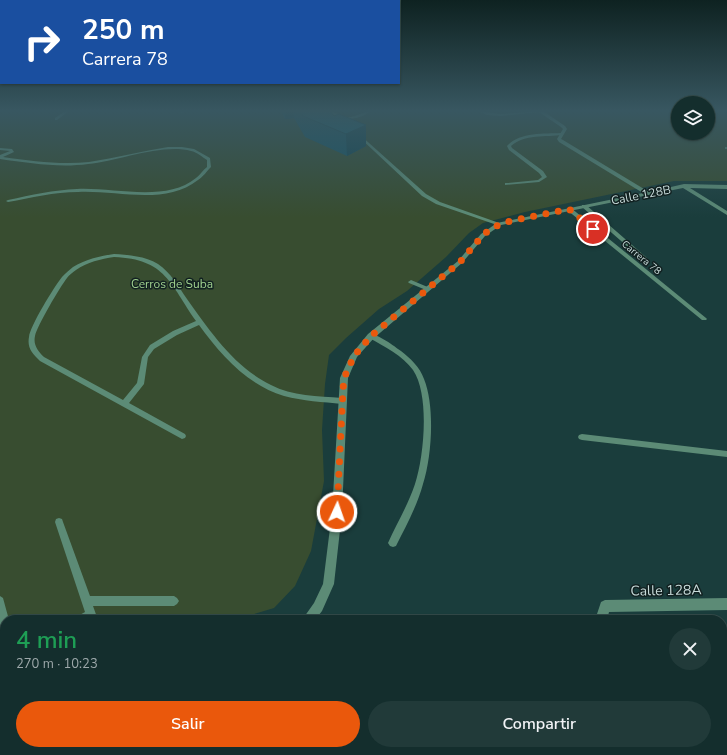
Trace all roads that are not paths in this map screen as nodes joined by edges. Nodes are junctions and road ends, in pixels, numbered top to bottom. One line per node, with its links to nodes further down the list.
1 (371, 146): 14 (lane)
2 (509, 146): 6 (lane)
3 (569, 146): 9 (street)
4 (0, 149): 5 (lane)
5 (0, 157): 10 (lane)
6 (507, 184)
7 (684, 186): 8 (street, Calle 128B); 9 (street, Calle 128B); 13 (street)
8 (727, 187)
9 (649, 194): 11 (street, Calle 128B)
10 (8, 201)
11 (584, 206): 12 (street, Calle 128B); 15 (lane)
12 (569, 209): 14 (street, Calle 128B); 18 (lane, Carrera 78)
13 (727, 213)
14 (499, 224): 17 (street, Calle 128B)
15 (645, 259)
16 (412, 282): 17 (lane)
17 (428, 288): 20 (street, Calle 128B)
18 (704, 320)
19 (200, 322): 21 (lane); 22 (lane); 22 (lane)
20 (371, 336): 21 (street, Calle 128B); 27 (lane)
21 (342, 401): 34 (street, Calle 128B)
22 (124, 404): 23 (lane)
23 (182, 436)
24 (582, 437): 25 (lane)
25 (727, 454)
26 (60, 522): 28 (lane)
27 (393, 543)
28 (87, 601): 29 (lane); 33 (lane)
29 (174, 601)
30 (0, 602): 32 (lane)
31 (727, 604): 35 (street, Calle 128A)
32 (3, 615)
33 (91, 615)
34 (312, 615)
35 (602, 615)

